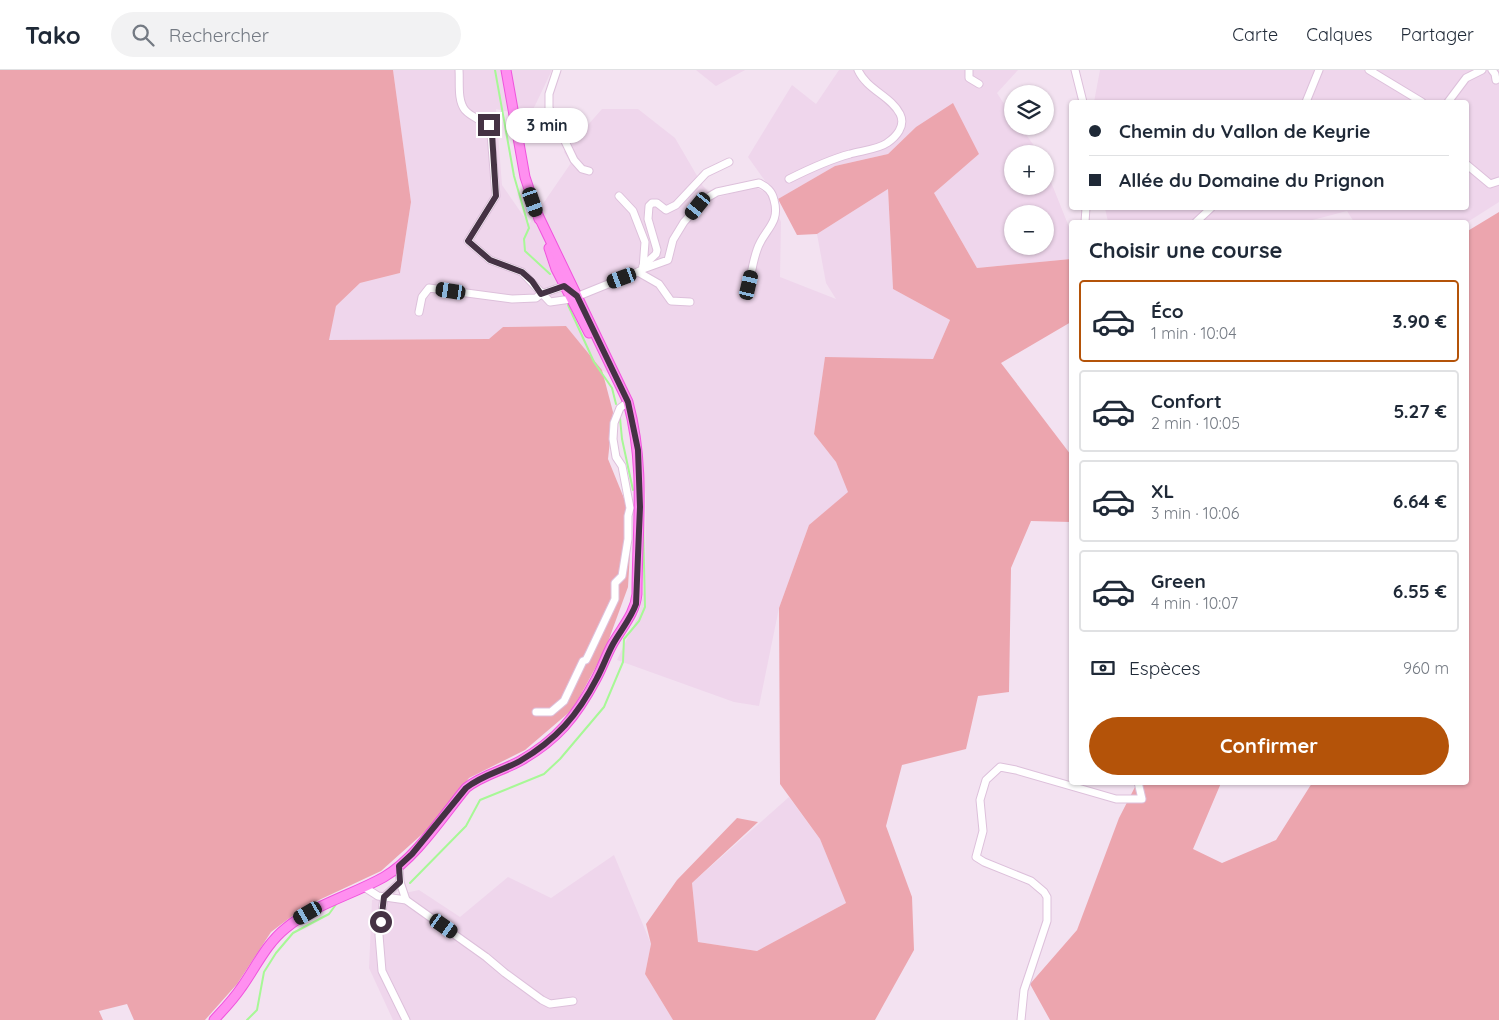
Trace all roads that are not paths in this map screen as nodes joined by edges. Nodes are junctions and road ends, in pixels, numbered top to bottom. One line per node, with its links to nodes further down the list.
1 (459, 70): 29 (street)
2 (506, 70): 24 (main road)
3 (556, 70): 19 (street)
4 (858, 70): 20 (street)
5 (968, 70): 12 (street)
6 (1076, 70): 13 (street)
7 (1319, 70): 14 (street)
8 (1369, 70): 15 (street)
9 (1482, 70): 16 (street)
10 (1492, 70): 11 (street)
11 (1496, 80)
12 (979, 84)
13 (1083, 100)
14 (1307, 100)
15 (1419, 100)
16 (1450, 100)
17 (729, 162): 26 (street)
18 (1469, 166): 21 (street)
19 (589, 171)
20 (789, 179)
21 (1499, 181)
22 (619, 196): 26 (street)
23 (1210, 210): 25 (street)
24 (538, 215): 28 (main road); 30 (main road)
25 (1198, 220)
26 (641, 269): 27 (street); 30 (street); 31 (street)
27 (749, 285)
28 (561, 287): 29 (street); 30 (main road)
29 (541, 294): 30 (street); 32 (street)
30 (571, 299): 33 (main road)
31 (690, 302)
32 (419, 312)
33 (628, 402): 34 (main road); 34 (street)
34 (635, 507): 35 (street); 37 (main road)
35 (536, 712)
36 (1139, 785): 45 (street)
37 (399, 866): 38 (street); 39 (main road)
38 (400, 882): 40 (street); 41 (street)
39 (364, 887): 40 (street); 43 (main road)
40 (384, 897): 41 (street); 44 (street)
41 (406, 900): 42 (street)
42 (573, 1000)
43 (214, 1020)
44 (406, 1020)
45 (1021, 1020)

